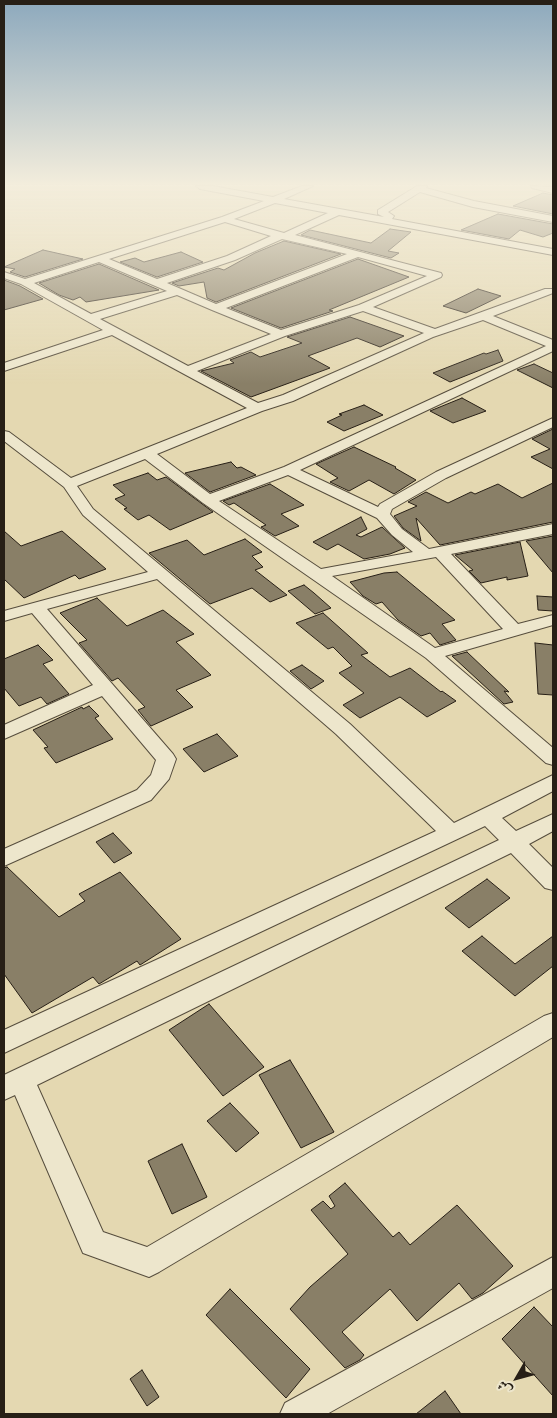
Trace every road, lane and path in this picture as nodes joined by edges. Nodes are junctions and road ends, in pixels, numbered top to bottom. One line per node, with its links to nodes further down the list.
1 (118, 252): 5 (street)
2 (245, 252): 8 (street)
3 (350, 252): 4 (street)
4 (358, 254): 12 (street); 13 (street)
5 (99, 258): 7 (street); 8 (street)
6 (4, 275): 7 (street)
7 (25, 282): 9 (street); 15 (street)
8 (156, 283): 11 (street)
9 (4, 286)
10 (552, 291): 14 (street)
11 (176, 292): 13 (street); 15 (street)
12 (363, 307): 17 (street); 18 (street)
13 (216, 308): 18 (street)
14 (483, 316): 17 (street); 19 (street)
15 (90, 318): 16 (street)
16 (111, 330): 20 (street); 21 (street)
17 (435, 333): 22 (street)
18 (281, 334): 21 (street)
19 (553, 345): 26 (street)
20 (7, 364)
21 (186, 371): 22 (street)
22 (256, 408): 25 (street)
23 (553, 422): 29 (street)
24 (4, 435): 27 (street)
25 (147, 454): 27 (street); 28 (street)
26 (289, 470): 28 (street); 29 (street)
27 (69, 484): 32 (street)
28 (208, 500): 33 (street)
29 (382, 515): 31 (street)
30 (553, 529): 31 (street)
31 (434, 553): 33 (street); 37 (street)
32 (158, 574): 34 (street); 45 (street)
33 (318, 574): 38 (street)
34 (36, 607): 35 (street); 39 (street)
35 (4, 616)
36 (553, 620): 37 (street)
37 (515, 631): 38 (street)
38 (432, 654): 41 (street)
39 (105, 687): 40 (street); 47 (street)
40 (4, 733)
41 (553, 758)
42 (553, 782): 43 (street)
43 (488, 816): 45 (street); 46 (street)
44 (553, 822): 46 (street)
45 (451, 833): 50 (street)
46 (515, 843): 48 (street); 51 (street)
47 (4, 858)
48 (553, 882)
49 (553, 1024): 51 (street)
50 (4, 1042)
51 (12, 1084)
52 (553, 1272): 53 (street)
53 (296, 1414)

